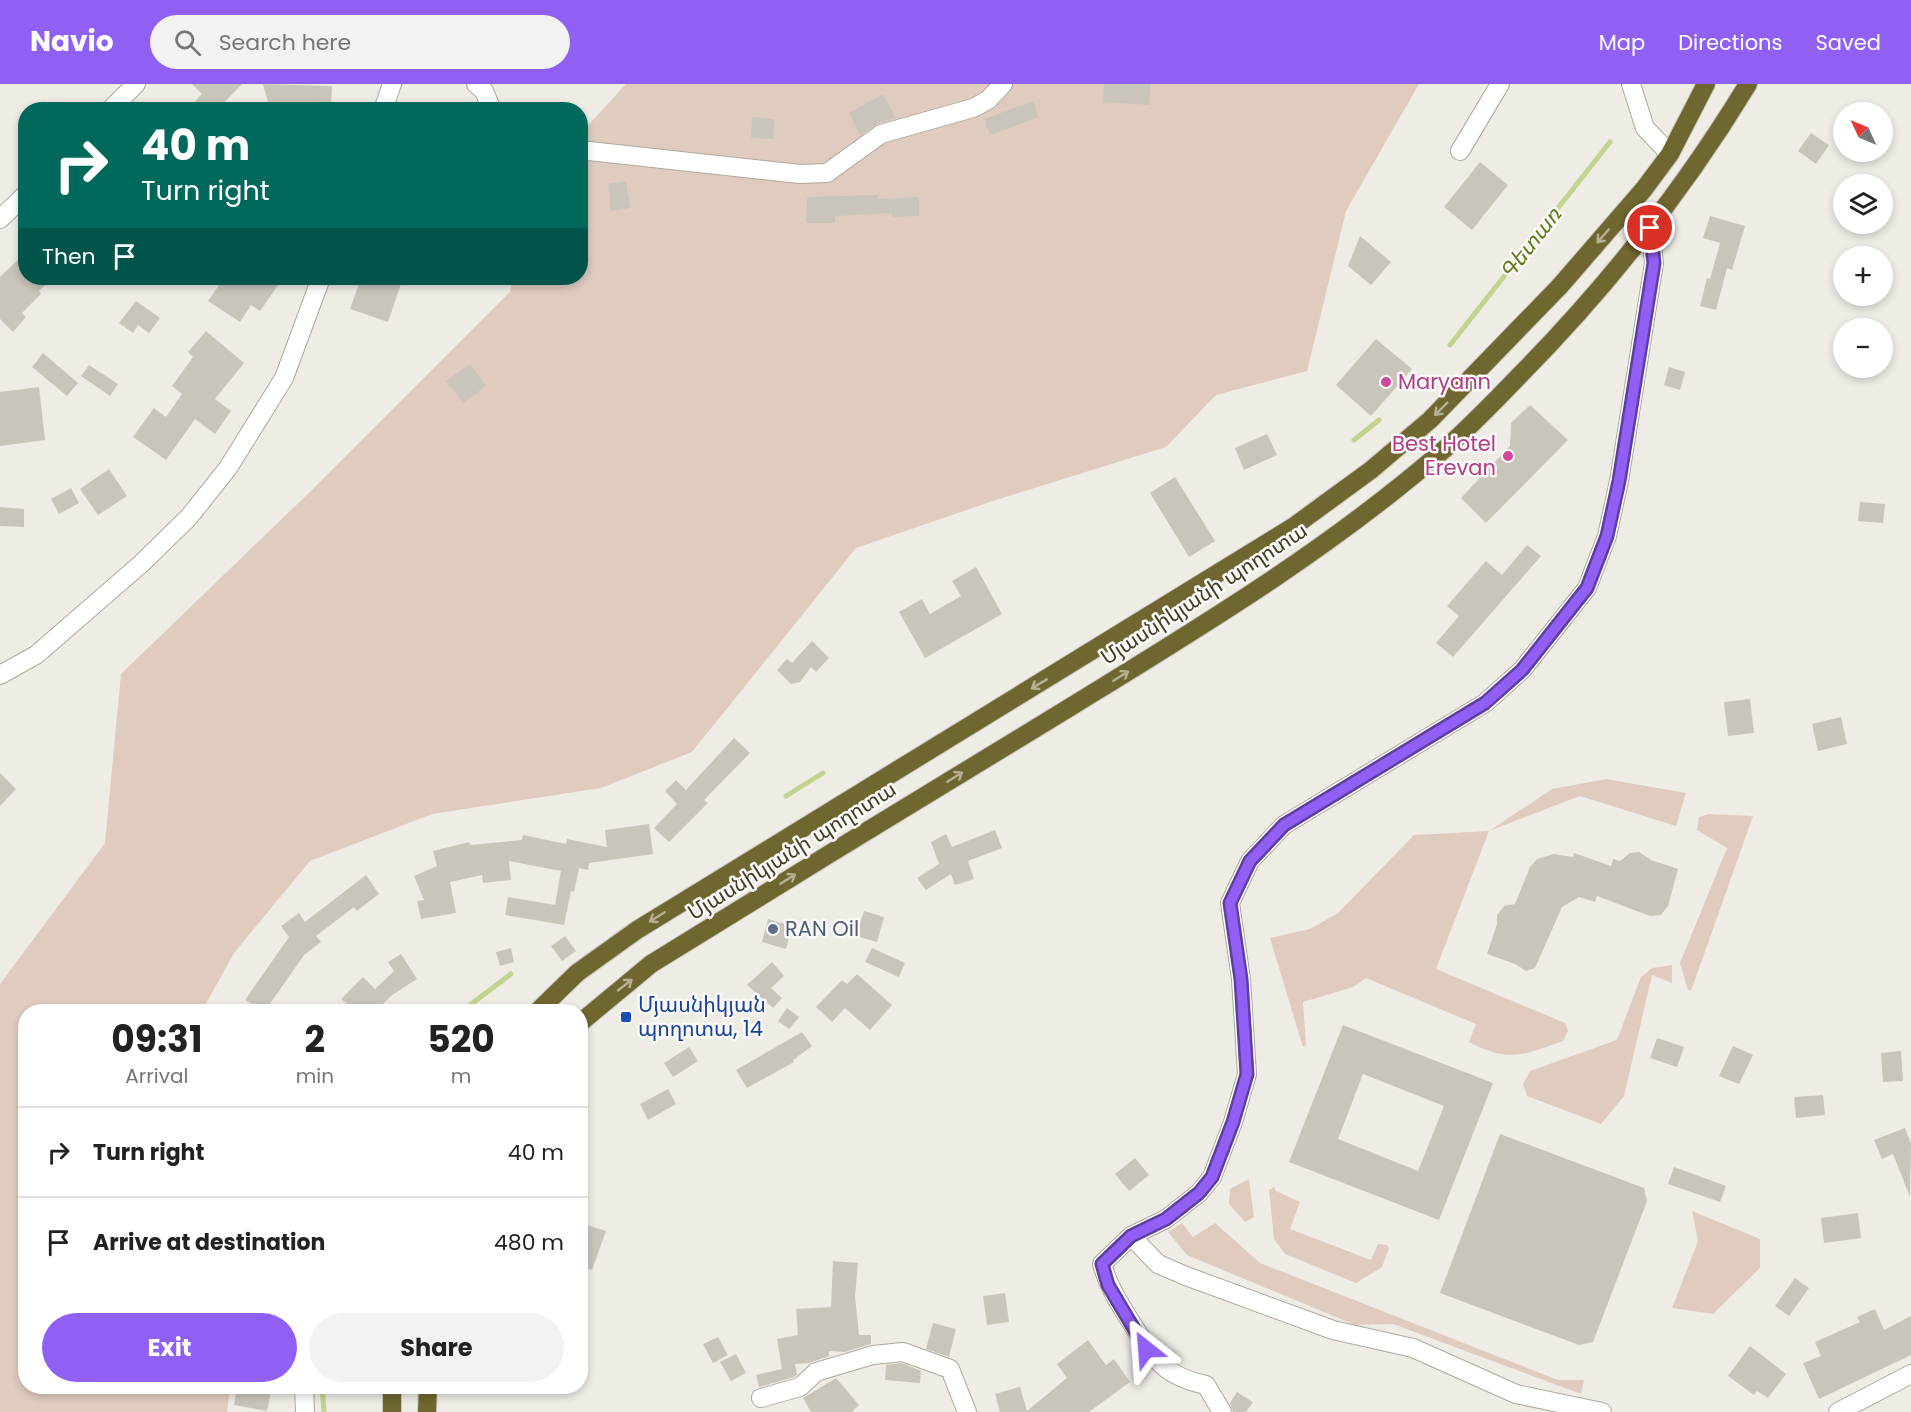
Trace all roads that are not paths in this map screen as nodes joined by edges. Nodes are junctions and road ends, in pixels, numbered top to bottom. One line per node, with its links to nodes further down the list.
1 (136, 84): 9 (street)
2 (392, 84): 10 (street)
3 (476, 84): 11 (street)
4 (1003, 84): 12 (street)
5 (1500, 84): 13 (street)
6 (1631, 84): 14 (street)
7 (1706, 84): 14 (highway, Մյասնիկյանի պողոտա)
8 (1748, 84): 17 (highway, Մյասնիկյանի պողոտա)
9 (118, 102)
10 (386, 102)
11 (489, 102)
12 (588, 151)
13 (1460, 151)
14 (1670, 154): 20 (highway, Մյասնիկյանի պողոտա, one-way to 20)
15 (18, 202): 16 (street)
16 (0, 219)
17 (1650, 228): 21 (highway, Մյասնիկյանի պողոտա, one-way to 17); 22 (street)
18 (318, 285): 19 (street)
19 (0, 675)
20 (545, 1004)
21 (588, 1016)
22 (1131, 1236): 32 (street); 33 (street)
23 (1911, 1374): 34 (street)
24 (304, 1394): 28 (street)
25 (392, 1394): 29 (highway)
26 (428, 1394): 30 (highway)
27 (761, 1398): 31 (street)
28 (305, 1412)
29 (392, 1412)
30 (427, 1412)
31 (967, 1412)
32 (1222, 1412)
33 (1602, 1412)
34 (1838, 1412)

